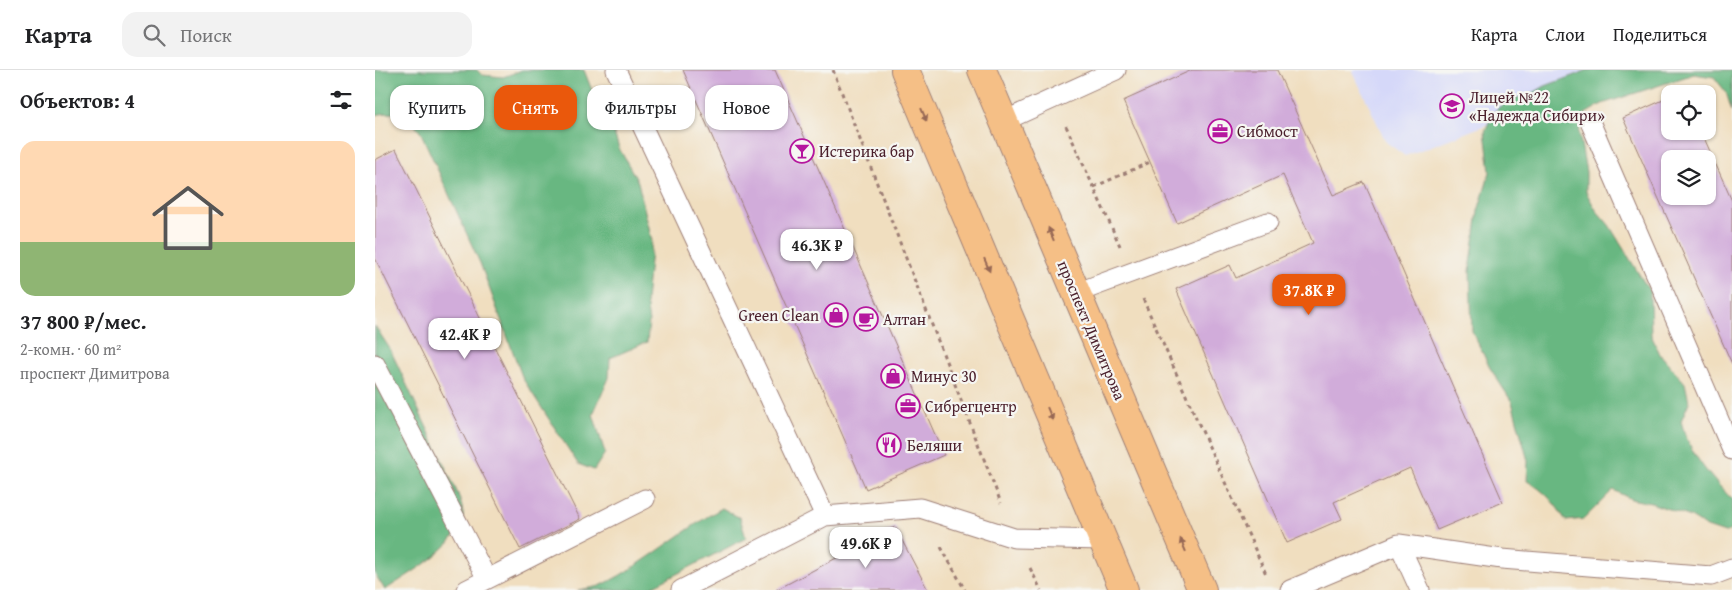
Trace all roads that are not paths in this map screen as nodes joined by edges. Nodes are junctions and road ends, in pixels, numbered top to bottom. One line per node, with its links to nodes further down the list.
1 (616, 70): 12 (lane)
2 (905, 70): 13 (main road, one-way to 13)
3 (982, 70): 5 (main road, проспект Димитрова)
4 (1116, 70): 5 (lane)
5 (1004, 121): 8 (main road, проспект Димитрова, one-way to 5)
6 (1591, 124): 10 (lane)
7 (1268, 222): 8 (lane)
8 (1076, 293): 20 (main road, проспект Димитрова, one-way to 8)
9 (375, 364): 16 (lane)
10 (1732, 450)
11 (645, 499): 16 (lane)
12 (825, 516): 13 (lane); 18 (lane)
13 (1103, 540): 19 (main road)
14 (1399, 544): 15 (lane); 21 (lane); 22 (lane)
15 (1732, 568)
16 (487, 579): 17 (lane)
17 (466, 590)
18 (681, 590)
19 (1124, 590)
20 (1202, 590)
21 (1289, 590)
22 (1420, 590)

